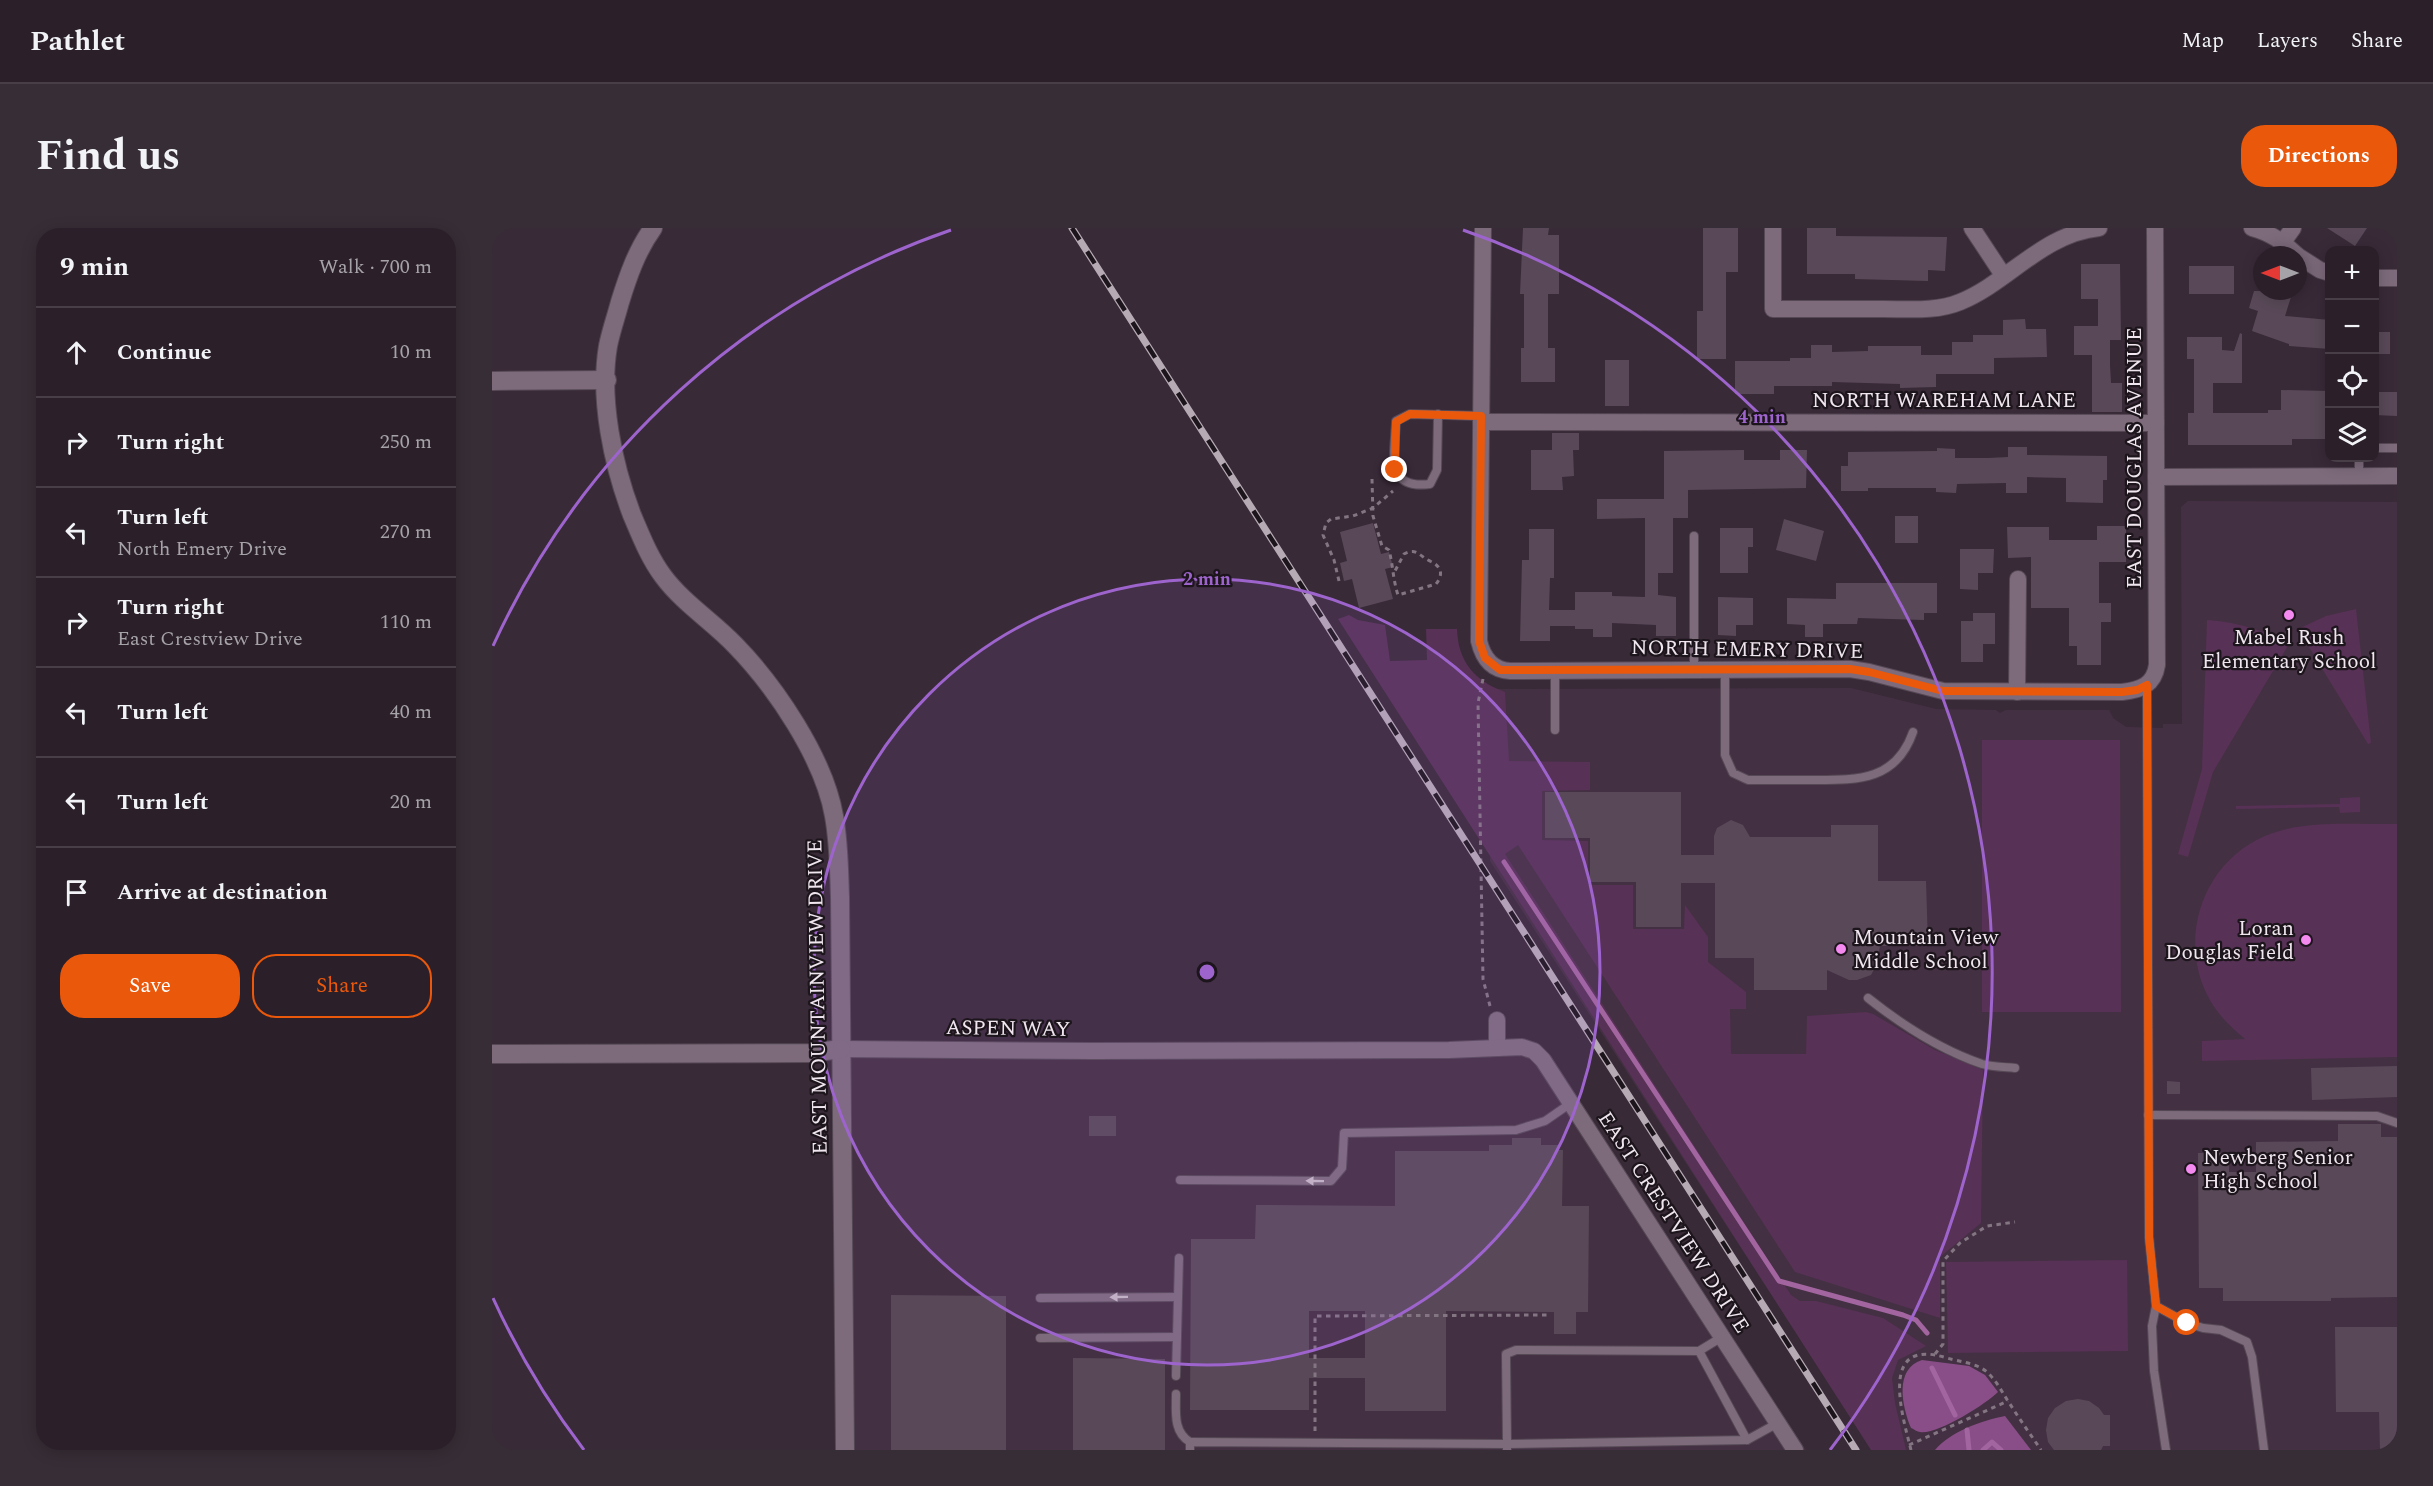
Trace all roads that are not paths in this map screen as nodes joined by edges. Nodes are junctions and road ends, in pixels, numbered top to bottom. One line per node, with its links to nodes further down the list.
1 (653, 228): 14 (main road, EAST MOUNTAINVIEW DRIVE)
2 (1483, 228): 17 (street)
3 (1773, 228): 11 (street)
4 (1972, 228): 11 (street)
5 (2099, 228): 11 (street)
6 (2155, 228): 18 (street, EAST DOUGLAS AVENUE)
7 (2252, 228): 8 (street)
8 (2288, 235)
9 (2307, 262): 10 (street)
10 (2325, 272)
11 (2003, 275)
12 (2379, 278): 13 (street)
13 (2397, 278)
14 (607, 380): 15 (main road); 37 (main road, EAST MOUNTAINVIEW DRIVE)
15 (492, 381)
16 (1438, 414): 16 (lane); 17 (lane)
17 (1481, 419): 18 (street, NORTH WAREHAM LANE); 29 (street, NORTH EMERY DRIVE)
18 (2156, 423): 24 (street, EAST DOUGLAS AVENUE)
19 (2379, 448): 20 (lane)
20 (2397, 448)
21 (2359, 462): 22 (lane)
22 (2359, 476): 23 (street); 24 (street)
23 (2397, 476)
24 (2156, 477): 30 (street, EAST DOUGLAS AVENUE)
25 (1694, 536): 27 (lane)
26 (2018, 579): 31 (street)
27 (1694, 670): 28 (street, NORTH EMERY DRIVE); 29 (street, NORTH EMERY DRIVE)
28 (1725, 670): 31 (street, NORTH EMERY DRIVE); 33 (lane)
29 (1555, 671): 32 (lane)
30 (2147, 685): 31 (street, NORTH EMERY DRIVE); 41 (lane)
31 (2017, 692)
32 (1555, 730)
33 (1913, 732)
34 (1868, 998): 39 (lane)
35 (1497, 1020): 36 (street)
36 (1497, 1047): 37 (street, ASPEN WAY); 40 (street, EAST CRESTVIEW DRIVE)
37 (841, 1049): 38 (main road, ASPEN WAY); 58 (main road, EAST MOUNTAINVIEW DRIVE)
38 (492, 1054)
39 (2015, 1068)
40 (1571, 1103): 43 (lane, one-way to 43); 49 (street, EAST CRESTVIEW DRIVE)
41 (2148, 1115): 42 (lane); 47 (lane)
42 (2397, 1124)
43 (1180, 1180)
44 (1179, 1258): 45 (lane)
45 (1178, 1297): 46 (lane, one-way to 46); 48 (lane)
46 (1040, 1298)
47 (2156, 1306): 60 (lane); 61 (lane)
48 (1177, 1337): 50 (lane); 52 (lane)
49 (1722, 1337): 51 (lane); 54 (street, EAST CRESTVIEW DRIVE)
50 (1040, 1338)
51 (1699, 1352): 55 (lane); 57 (lane)
52 (1176, 1376)
53 (1176, 1394): 56 (lane)
54 (1778, 1423): 55 (lane); 59 (street, EAST CRESTVIEW DRIVE)
55 (1747, 1440): 57 (lane)
56 (1190, 1446): 57 (lane)
57 (1508, 1447)
58 (845, 1450)
59 (1795, 1450)
60 (2166, 1450)
61 (2264, 1450)

